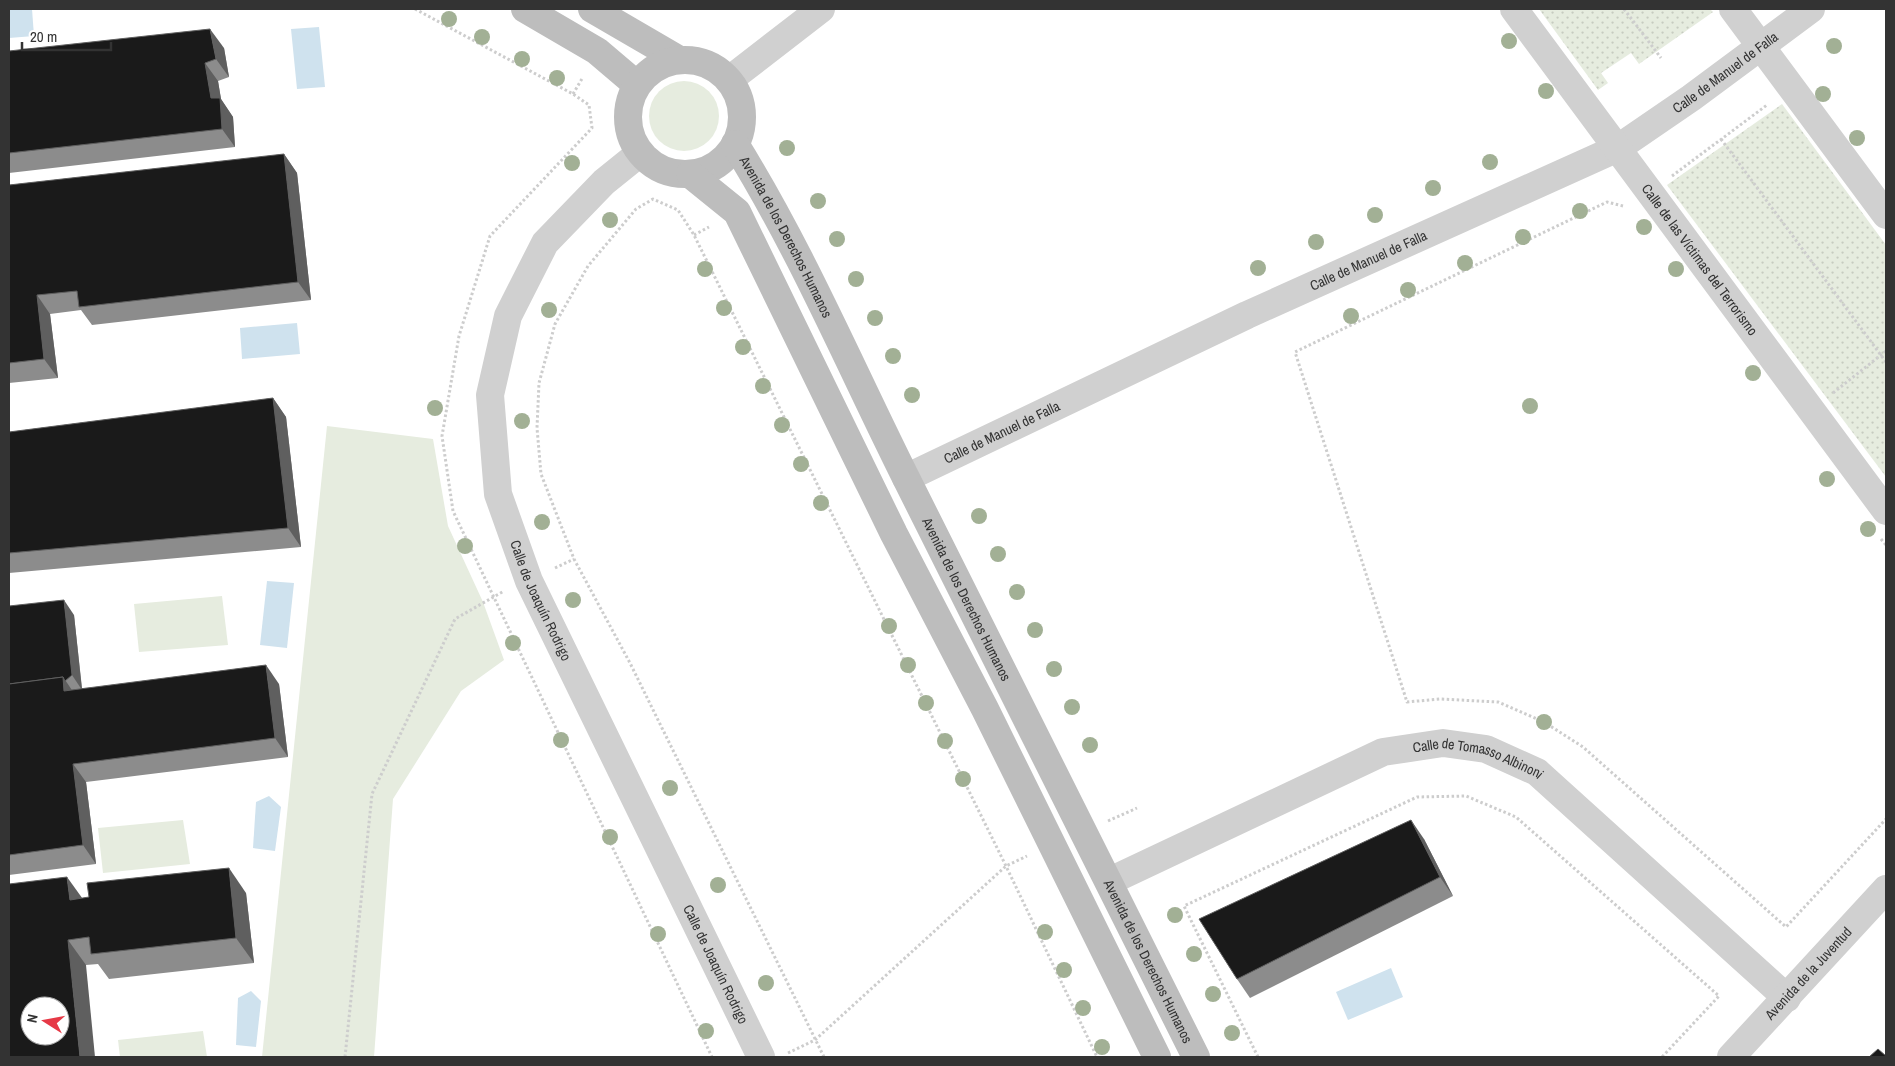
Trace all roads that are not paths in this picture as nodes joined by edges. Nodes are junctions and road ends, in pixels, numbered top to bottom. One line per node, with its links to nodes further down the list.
1 (524, 9): 10 (main road)
2 (592, 9): 8 (main road)
3 (822, 9): 9 (street)
4 (1514, 9): 12 (street, Calle de las Víctimas del Terrorismo)
5 (1733, 9): 7 (street)
6 (1812, 9): 7 (street, Calle de Manuel de Falla)
7 (1761, 46): 12 (street, Calle de Manuel de Falla); 15 (street)
8 (678, 60): 9 (main road); 10 (main road)
9 (729, 80): 11 (main road)
10 (637, 85): 13 (main road)
11 (735, 144): 14 (main road); 16 (main road, Avenida de los Derechos Humanos)
12 (1618, 148): 16 (street, Calle de Manuel de Falla); 17 (street, Calle de las Víctimas del Terrorismo)
13 (640, 153): 14 (main road); 21 (street, Calle de Joaquín Rodrigo)
14 (690, 174): 22 (main road)
15 (1886, 215)
16 (906, 478): 18 (main road, Avenida de los Derechos Humanos)
17 (1886, 511)
18 (1110, 881): 20 (street, Calle de Tomasso Albinoni); 23 (main road, Avenida de los Derechos Humanos)
19 (1886, 889): 20 (street, Avenida de la Juventud)
20 (1787, 998): 24 (street, Avenida de la Juventud)
21 (773, 1056)
22 (1157, 1057)
23 (1196, 1057)
24 (1731, 1057)

